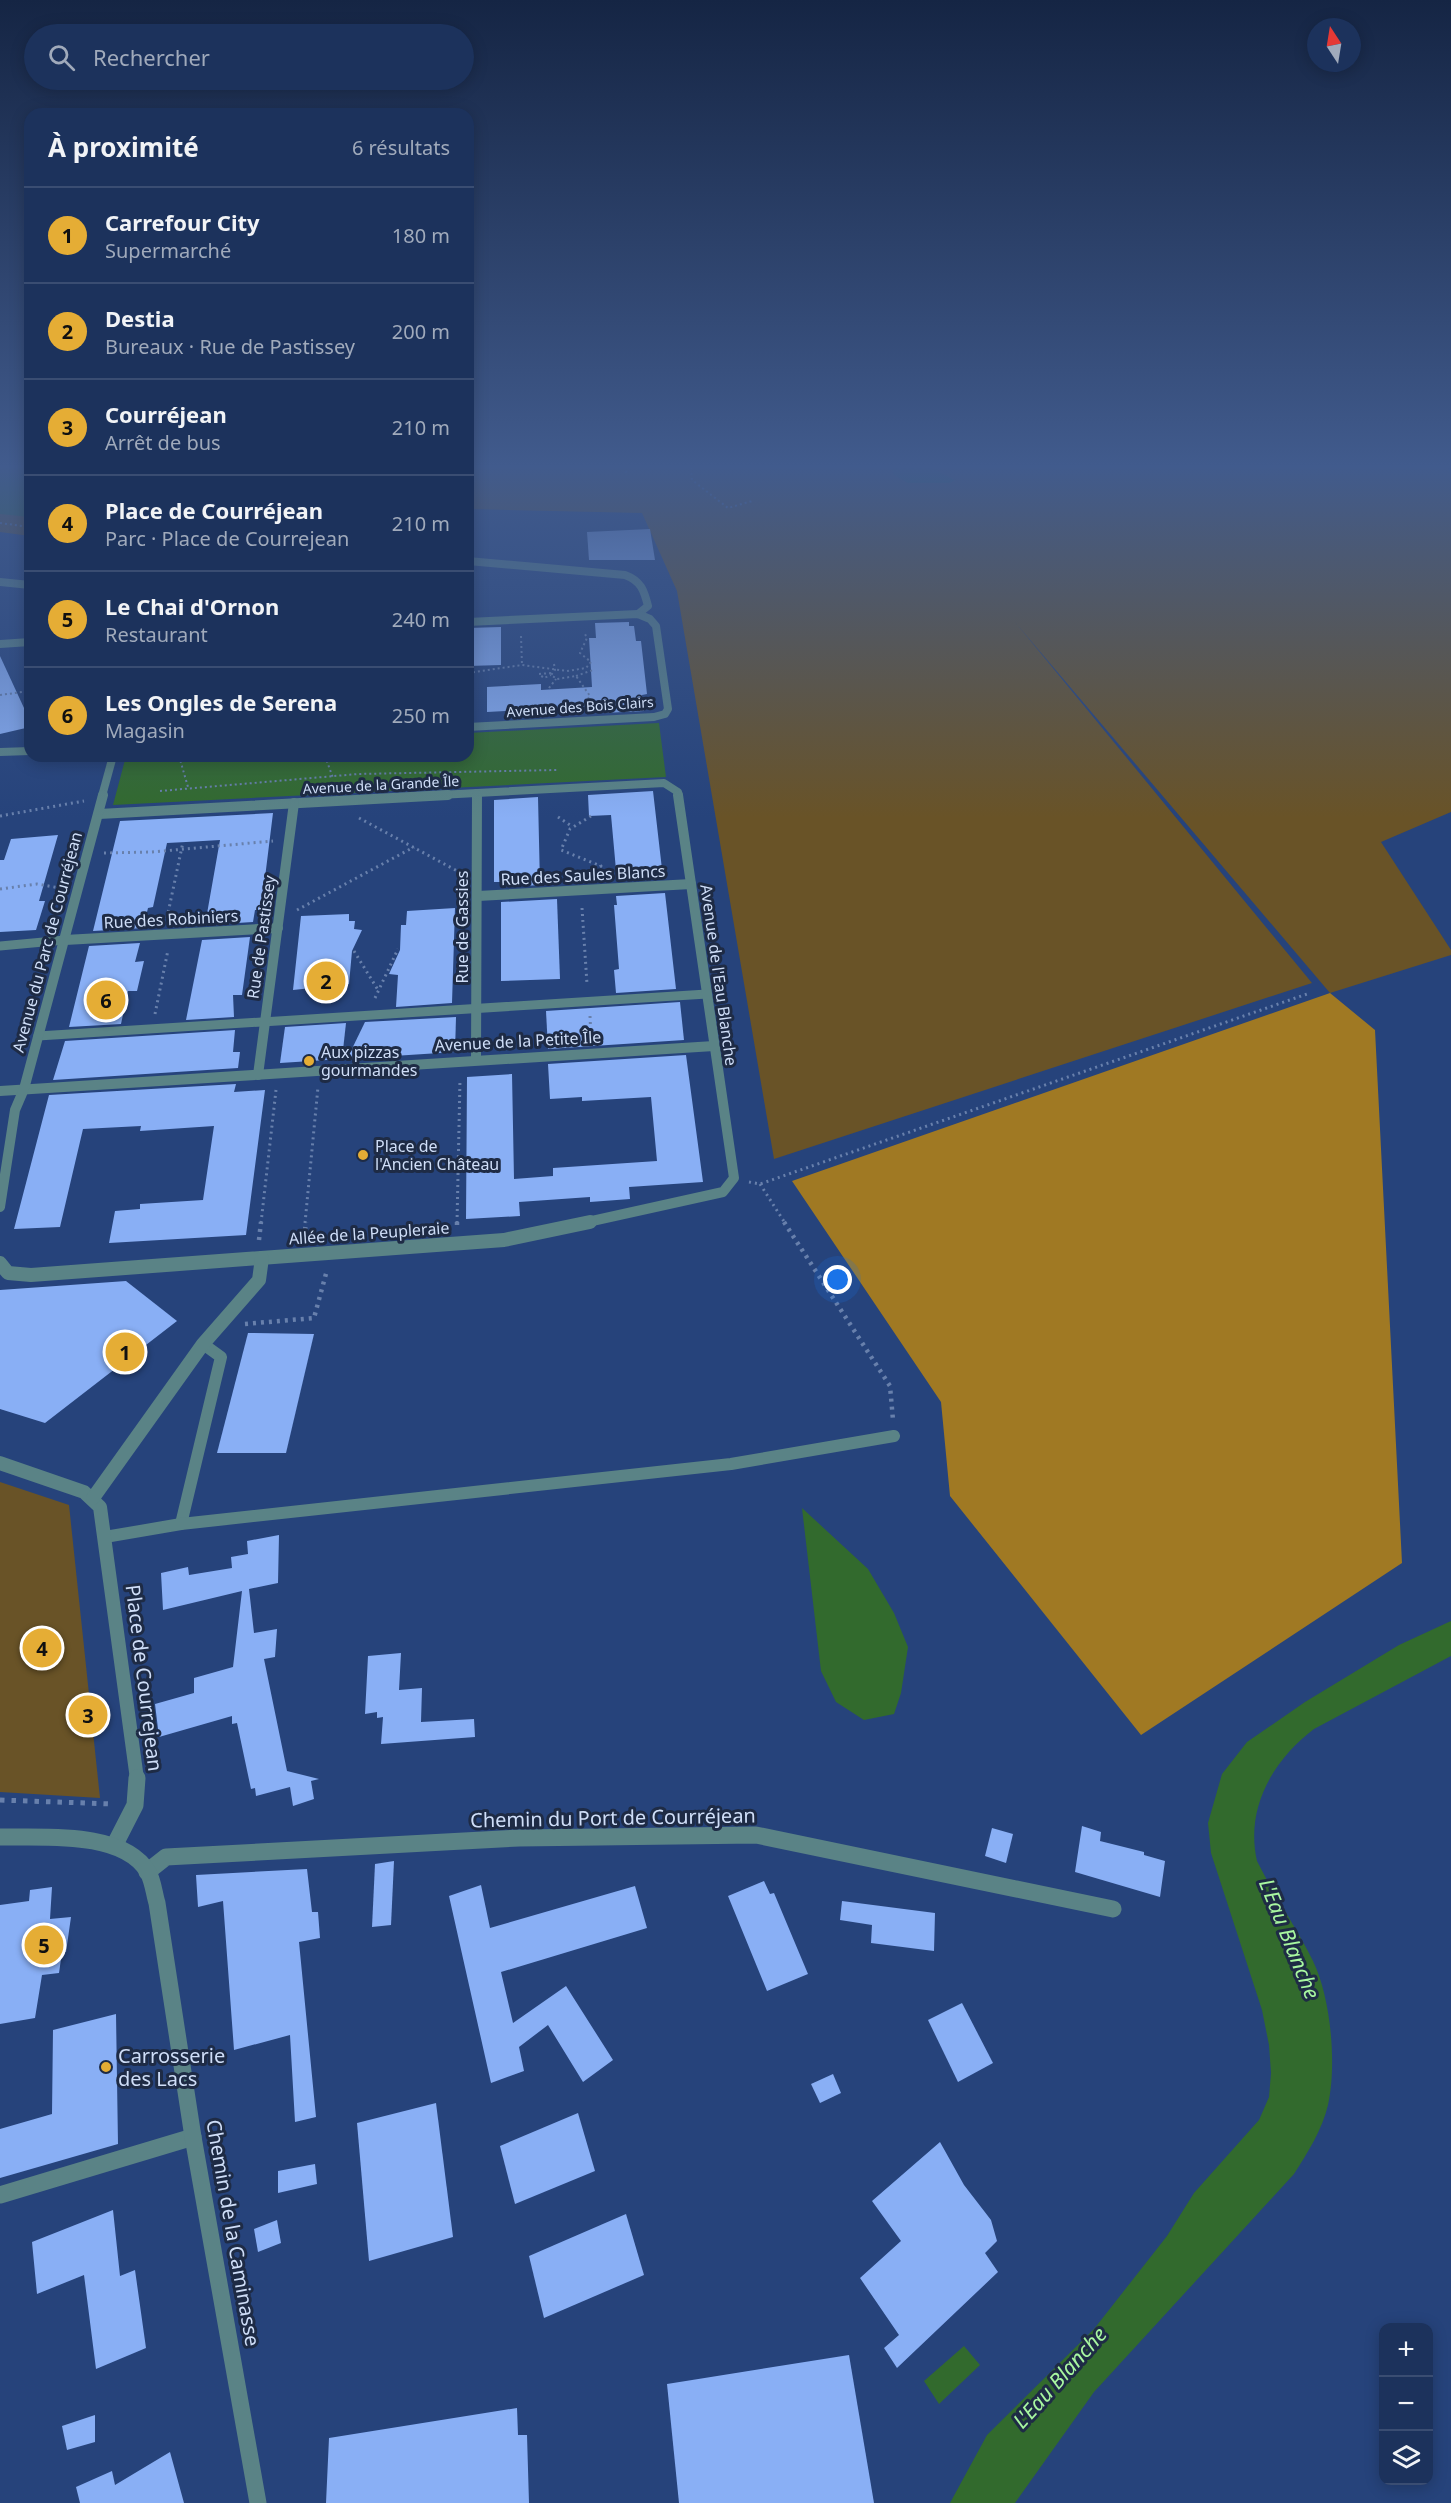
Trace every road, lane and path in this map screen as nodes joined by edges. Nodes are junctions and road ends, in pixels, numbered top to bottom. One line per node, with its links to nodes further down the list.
1 (644, 585): 2 (street)
2 (638, 614): 3 (street); 19 (street, Avenue des Bois Clairs)
3 (474, 622)
4 (581, 628): 12 (path)
5 (521, 635): 9 (path)
6 (24, 642): 7 (street)
7 (0, 644)
8 (554, 664): 12 (path)
9 (522, 665): 11 (path); 12 (path)
10 (593, 670): 13 (path)
11 (474, 672)
12 (552, 673): 14 (path)
13 (576, 676): 14 (path); 18 (path)
14 (557, 679): 15 (path)
15 (549, 687)
16 (24, 692): 17 (path)
17 (0, 695)
18 (581, 708)
19 (474, 727)
20 (24, 751): 21 (street)
21 (0, 752)
22 (112, 762): 35 (street, Avenue du Parc de Courréjean)
23 (181, 762): 28 (path)
24 (327, 762): 26 (path)
25 (567, 770): 26 (path)
26 (333, 776): 28 (path); 33 (path)
27 (664, 783): 30 (street, Avenue de la Grande Île); 47 (street, Avenue de l'Eau Blanche)
28 (188, 787): 29 (path); 31 (path)
29 (154, 791)
30 (477, 794): 33 (street, Avenue de la Grande Île); 45 (street, Rue de Gassies)
31 (190, 795)
32 (84, 801): 36 (path)
33 (340, 801): 34 (street, Avenue de la Grande Île); 42 (path)
34 (294, 803): 35 (street, Avenue de la Grande Île); 52 (street, Rue de Pastissey)
35 (99, 814): 55 (street, Avenue du Parc de Courréjean)
36 (0, 816)
37 (591, 816): 39 (path)
38 (558, 817): 39 (path)
39 (573, 827): 46 (path)
40 (280, 839): 43 (path)
41 (183, 842): 43 (path)
42 (414, 847): 45 (path); 52 (path)
43 (182, 848): 44 (path); 53 (path)
44 (97, 854)
45 (477, 875): 50 (street, Rue de Gassies)
46 (586, 878)
47 (691, 884): 50 (street, Rue des Saules Blancs); 61 (street, Avenue de l'Eau Blanche)
48 (60, 888): 49 (path)
49 (0, 889)
50 (478, 896): 64 (street, Rue de Gassies)
51 (582, 907): 63 (path)
52 (280, 912): 54 (street, Rue de Pastissey)
53 (167, 920)
54 (278, 928): 55 (street, Rue des Robiniers); 66 (street, Rue de Pastissey)
55 (65, 940): 57 (lane); 68 (street, Avenue du Parc de Courréjean)
56 (170, 941): 67 (path)
57 (0, 946)
58 (398, 949): 60 (path)
59 (354, 951): 60 (path)
60 (378, 990): 65 (path)
61 (707, 994): 63 (lane); 70 (street, Avenue de l'Eau Blanche)
62 (1307, 994): 79 (path)
63 (588, 1002): 64 (lane); 69 (path)
64 (476, 1009): 65 (lane); 71 (street, Rue de Gassies)
65 (373, 1015): 66 (lane)
66 (265, 1022): 67 (lane); 73 (street, Rue de Pastissey)
67 (152, 1029): 68 (lane)
68 (38, 1036): 76 (street, Avenue du Parc de Courréjean)
69 (592, 1045)
70 (714, 1046): 71 (street, Avenue de la Petite Île); 78 (street, Avenue de l'Eau Blanche)
71 (476, 1060): 73 (street, Avenue de la Petite Île)
72 (460, 1070): 81 (path)
73 (258, 1075): 76 (street, Avenue de la Petite Île)
74 (277, 1082): 83 (path)
75 (319, 1082): 82 (path)
76 (24, 1089): 77 (street, Avenue de la Petite Île); 80 (street, Avenue du Parc de Courréjean)
77 (0, 1091)
78 (734, 1178): 79 (path); 84 (street, Allée de la Peupleraie)
79 (760, 1184): 89 (path)
80 (0, 1207)
81 (457, 1231)
82 (303, 1241)
83 (258, 1244)
84 (262, 1258): 85 (street, Allée de la Peupleraie); 88 (street)
85 (0, 1263)
86 (328, 1268): 87 (path)
87 (242, 1324)
88 (203, 1344): 91 (street); 92 (lane)
89 (894, 1436): 92 (lane)
90 (0, 1463): 91 (street)
91 (93, 1498): 93 (street, Place de Courrejean)
92 (181, 1524): 93 (lane)
93 (105, 1537): 95 (street, Place de Courrejean)
94 (0, 1800): 95 (path)
95 (135, 1805): 97 (street, Place de Courrejean)
96 (0, 1837): 97 (street)
97 (114, 1846): 98 (street, Chemin de la Caminasse)
98 (147, 1872): 99 (street, Chemin du Port de Courréjean); 100 (street, Chemin de la Caminasse)
99 (1113, 1910)
100 (193, 2137): 101 (street); 102 (street, Chemin de la Caminasse)
101 (0, 2194)
102 (258, 2503)

